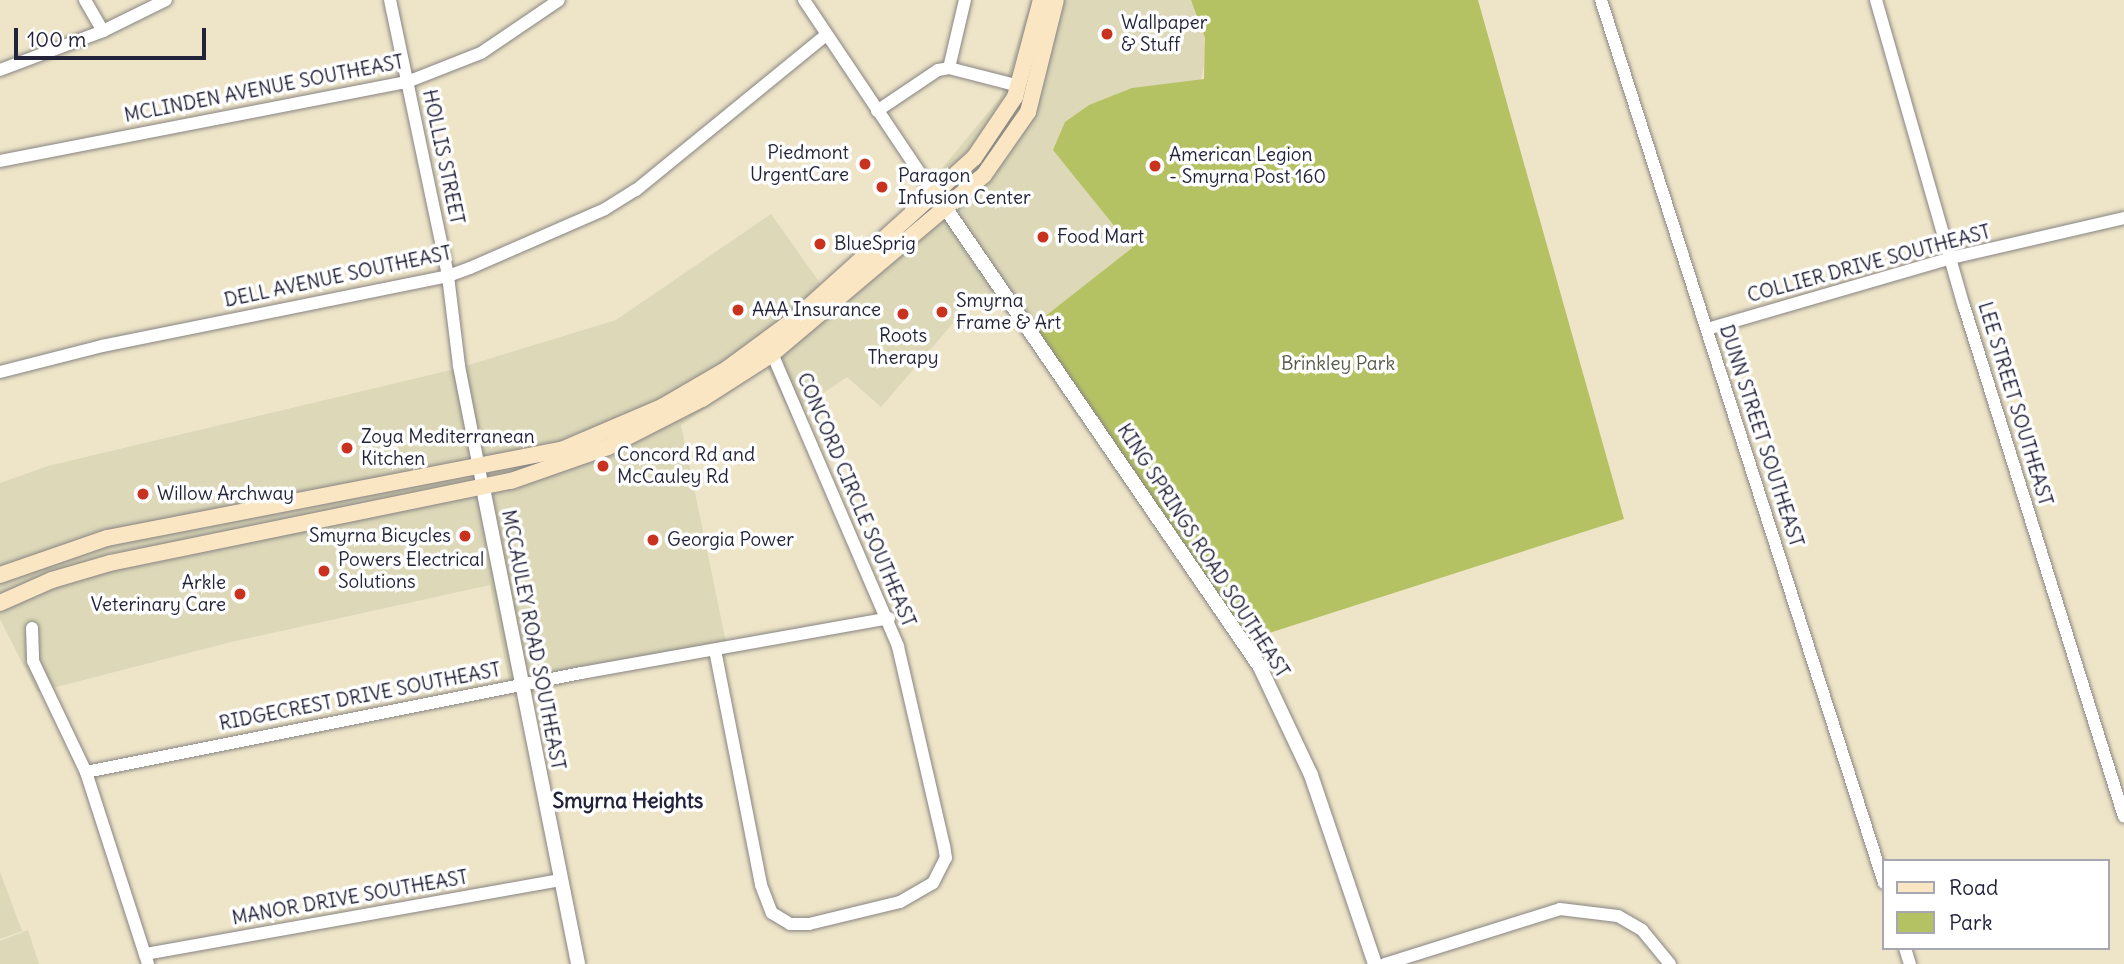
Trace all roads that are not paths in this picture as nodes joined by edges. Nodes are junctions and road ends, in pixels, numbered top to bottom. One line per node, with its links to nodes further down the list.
1 (86, 0): 11 (street)
2 (166, 0): 11 (street)
3 (390, 0): 15 (street, HOLLIS STREET)
4 (559, 0): 15 (street, MCLINDEN AVENUE SOUTHEAST)
5 (804, 0): 12 (street)
6 (965, 0): 13 (street)
7 (1041, 0): 16 (main road)
8 (1056, 0): 20 (main road)
9 (1601, 0): 24 (street, DUNN STREET SOUTHEAST)
10 (1876, 0): 22 (street, LEE STREET SOUTHEAST)
11 (103, 31): 14 (street)
12 (826, 35): 17 (street); 23 (street, DELL AVENUE SOUTHEAST)
13 (949, 68): 16 (street); 17 (street)
14 (0, 70)
15 (407, 82): 18 (street, MCLINDEN AVENUE SOUTHEAST); 23 (street, HOLLIS STREET)
16 (1019, 86): 19 (main road)
17 (877, 111): 19 (street)
18 (0, 161)
19 (934, 194): 20 (street, KING SPRINGS ROAD SOUTHEAST); 27 (main road)
20 (946, 208): 25 (main road); 41 (street, KING SPRINGS ROAD SOUTHEAST)
21 (2124, 218): 22 (street, COLLIER DRIVE SOUTHEAST)
22 (1951, 258): 24 (street, COLLIER DRIVE SOUTHEAST); 36 (street, LEE STREET SOUTHEAST)
23 (448, 276): 26 (street, DELL AVENUE SOUTHEAST); 27 (street, HOLLIS STREET)
24 (1707, 329): 37 (street, DUNN STREET SOUTHEAST)
25 (772, 354): 28 (main road); 31 (street, CONCORD CIRCLE SOUTHEAST)
26 (0, 372)
27 (477, 465): 28 (street, HOLLIS STREET); 29 (main road)
28 (483, 488): 30 (main road); 34 (street, MCCAULEY ROAD SOUTHEAST)
29 (0, 575)
30 (0, 603)
31 (889, 618): 33 (street, RIDGECREST DRIVE SOUTHEAST); 33 (street, CONCORD CIRCLE SOUTHEAST)
32 (32, 628): 35 (street)
33 (715, 650): 34 (street, RIDGECREST DRIVE SOUTHEAST)
34 (523, 685): 35 (street, RIDGECREST DRIVE SOUTHEAST); 38 (street, MCCAULEY ROAD SOUTHEAST)
35 (86, 772): 39 (street)
36 (2124, 817)
37 (1882, 877)
38 (561, 880): 39 (street, MANOR DRIVE SOUTHEAST); 40 (street, MCCAULEY ROAD SOUTHEAST)
39 (146, 959)
40 (578, 964)
41 (1375, 964)
42 (1385, 964): 43 (street)
43 (1670, 964)

